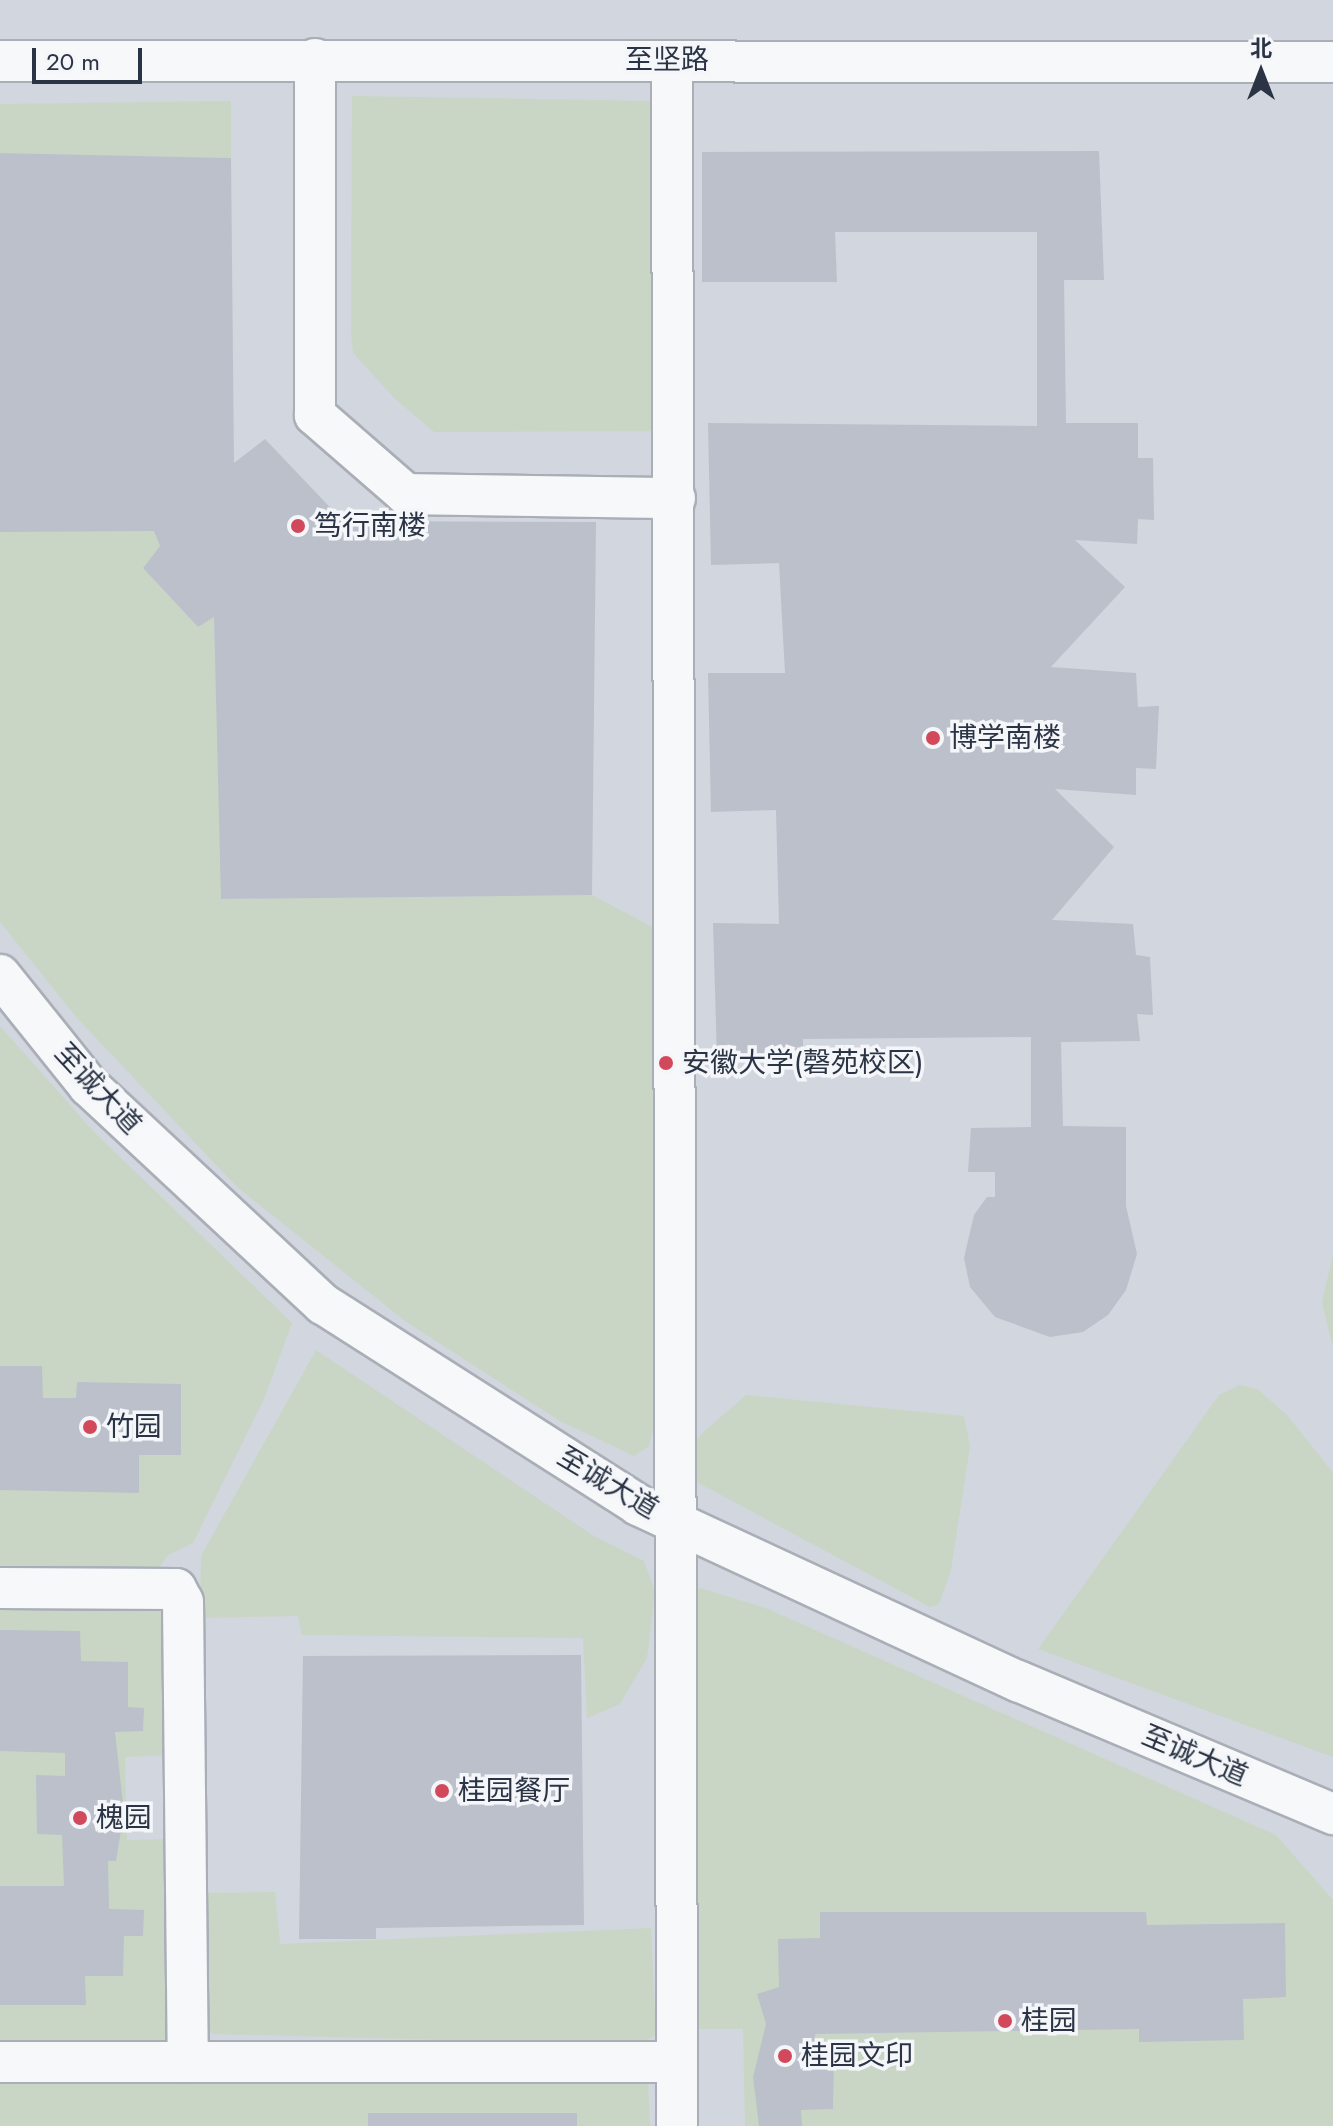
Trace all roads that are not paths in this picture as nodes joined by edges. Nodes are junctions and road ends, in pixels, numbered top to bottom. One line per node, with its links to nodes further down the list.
1 (315, 59): 2 (street, 至坚路); 3 (street, 至坚路); 5 (street)
2 (0, 61)
3 (672, 61): 4 (street, 至坚路); 5 (street)
4 (1333, 62)
5 (675, 498): 7 (street)
6 (0, 975): 7 (street, 至诚大道)
7 (673, 1521): 9 (street, 至诚大道); 12 (street)
8 (0, 1588): 11 (street)
9 (1333, 1814)
10 (0, 2062): 11 (street)
11 (188, 2062): 12 (street)
12 (676, 2062): 13 (street)
13 (677, 2126)

